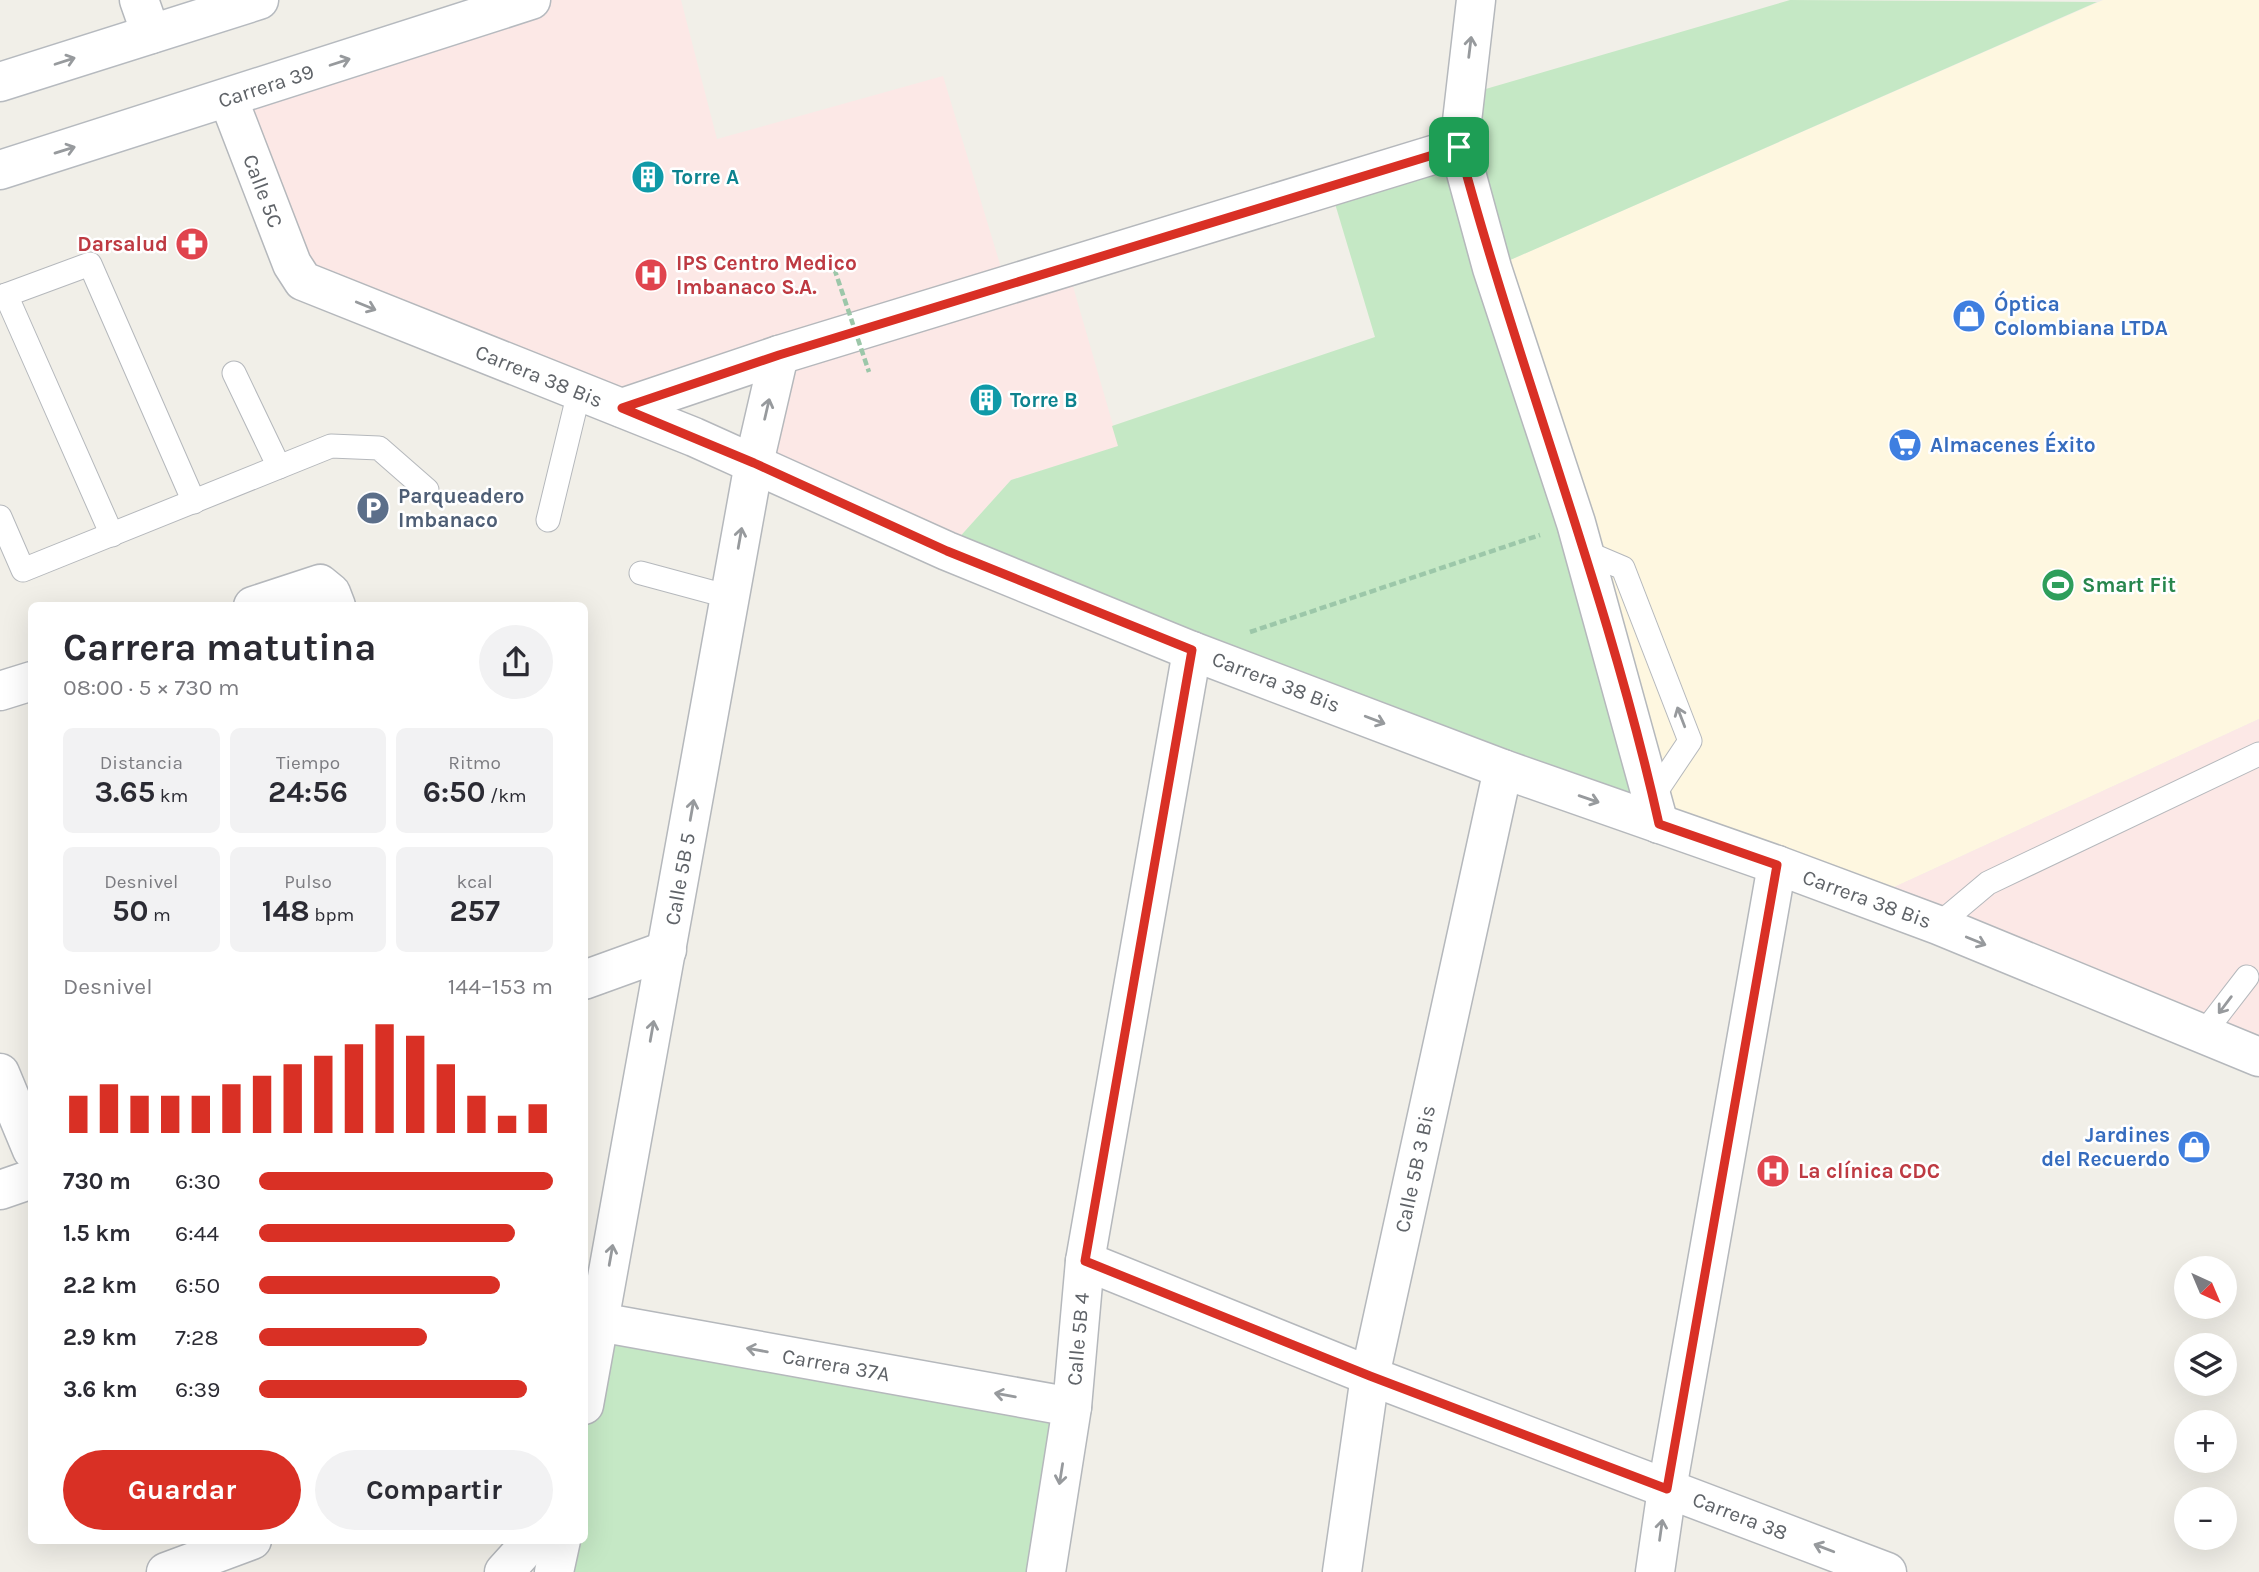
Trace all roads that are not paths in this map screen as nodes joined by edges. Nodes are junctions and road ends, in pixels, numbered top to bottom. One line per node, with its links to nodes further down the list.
1 (531, 0): 6 (street, Carrera 39, one-way to 1)
2 (1476, 0): 7 (street, one-way to 2)
3 (235, 4): 4 (street)
4 (145, 17): 5 (street, one-way to 4)
5 (0, 82)
6 (228, 98): 8 (street, Carrera 39, one-way to 6); 9 (street, Calle 5C)
7 (1459, 147): 11 (street); 22 (street)
8 (0, 170)
9 (303, 281): 13 (street, Carrera 38 Bis, one-way to 13)
10 (3, 296): 18 (lane); 21 (lane)
11 (779, 355): 14 (street); 15 (street, Calle 5B 5, one-way to 11)
12 (234, 373): 16 (lane)
13 (579, 393): 14 (street, Carrera 38 Bis); 20 (lane)
14 (622, 408): 15 (street, Carrera 38 Bis)
15 (754, 463): 25 (street, Calle 5B 5, one-way to 15); 27 (street, Carrera 38 Bis)
16 (279, 467): 17 (lane); 18 (lane)
17 (427, 490)
18 (194, 502): 21 (lane)
19 (0, 517): 21 (lane)
20 (548, 520)
21 (112, 535)
22 (1580, 537): 32 (street); 32 (lane, one-way to 22)
23 (640, 573): 25 (lane)
24 (328, 595): 26 (street)
25 (730, 597): 35 (street, Calle 5B 5, one-way to 25)
26 (280, 602)
27 (1192, 650): 31 (street, Carrera 38 Bis, one-way to 31); 44 (street, Calle 5B 4)
28 (28, 682): 29 (street)
29 (0, 691)
30 (2259, 754): 34 (lane)
31 (1503, 769): 32 (street, Carrera 38 Bis, one-way to 32); 46 (street, Calle 5B 3 Bis)
32 (1656, 810): 33 (street, Carrera 38 Bis)
33 (1777, 865): 34 (street, Carrera 38 Bis); 49 (street)
34 (1938, 925): 38 (street, Carrera 38 Bis, one-way to 38)
35 (667, 950): 37 (street); 45 (street, Calle 5B 5, one-way to 35)
36 (2248, 977): 38 (lane, one-way to 38)
37 (588, 979)
38 (2203, 1034): 39 (street, Carrera 38 Bis)
39 (2259, 1057)
40 (0, 1073): 41 (street)
41 (28, 1140)
42 (28, 1180): 43 (street)
43 (0, 1190)
44 (1085, 1261): 46 (street, Carrera 38); 48 (street, Calle 5B 4)
45 (599, 1322): 47 (street, Calle 5B 5); 48 (street, Carrera 37A, one-way to 45)
46 (1370, 1376): 49 (street, Carrera 38); 57 (street, Calle 5B 3 Bis)
47 (588, 1383)
48 (1072, 1407): 56 (street, Calle 5B 4, one-way to 56)
49 (1667, 1489): 58 (street, one-way to 49); 59 (street, Carrera 38, one-way to 49)
50 (241, 1544): 53 (street)
51 (529, 1544): 54 (street)
52 (560, 1544): 55 (street)
53 (166, 1572)
54 (504, 1572)
55 (554, 1572)
56 (1046, 1572)
57 (1342, 1572)
58 (1655, 1572)
59 (1888, 1572)

